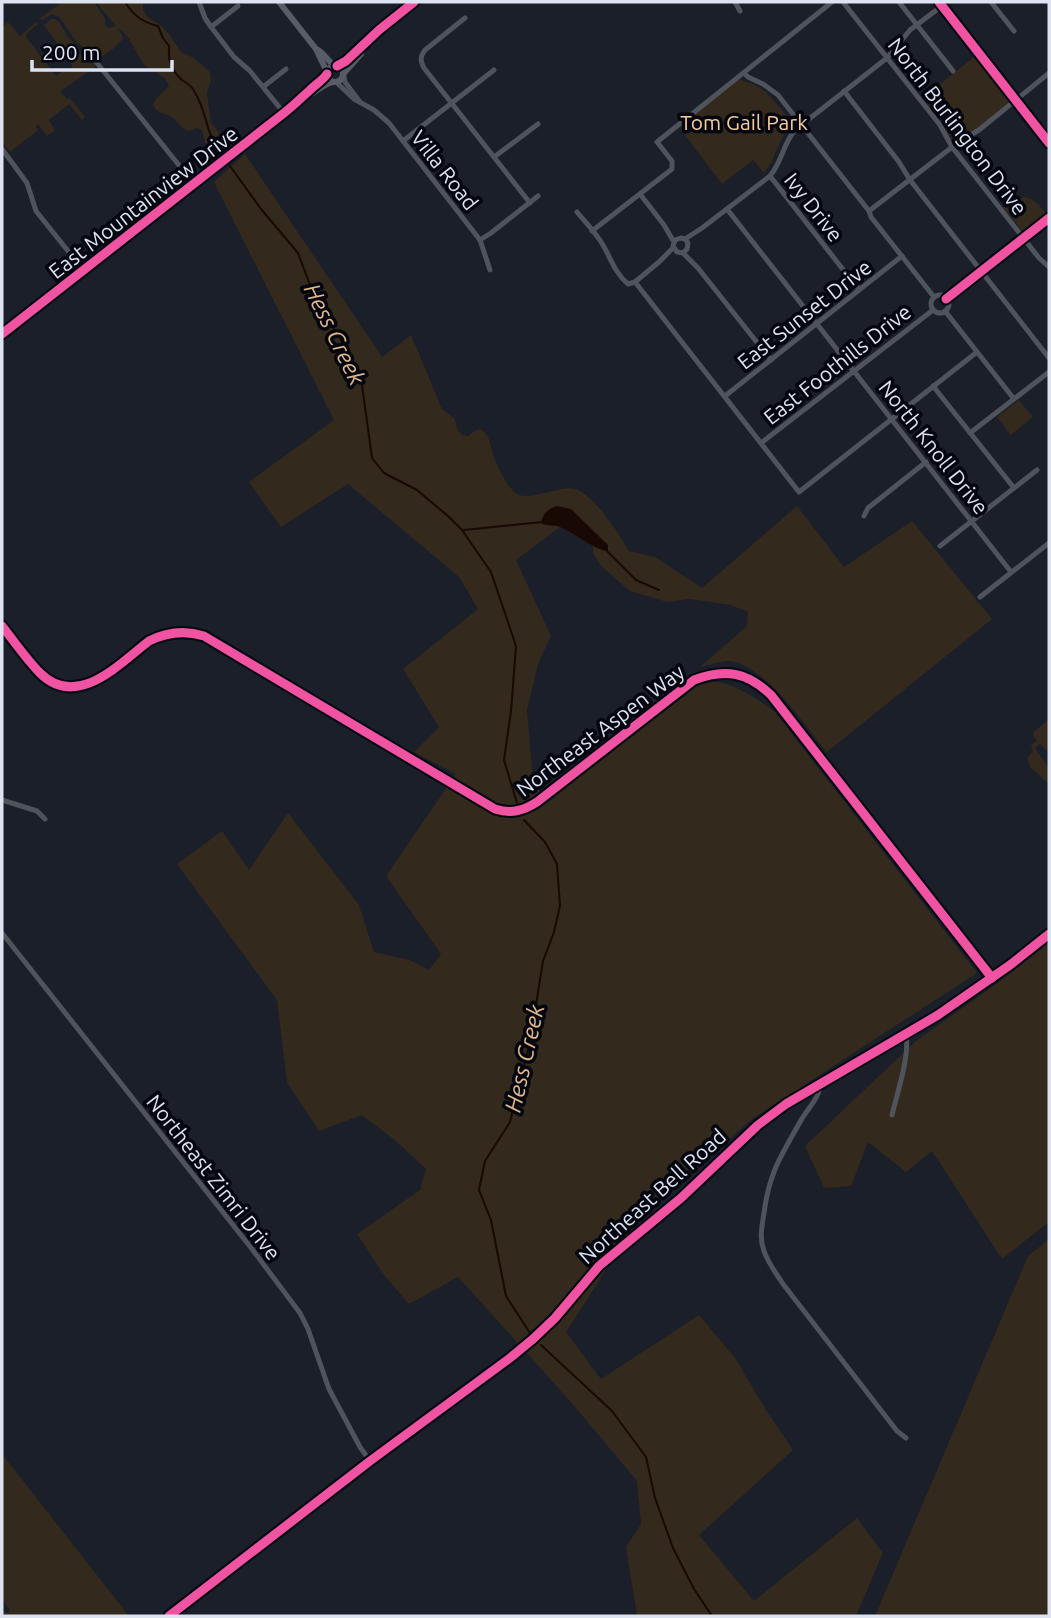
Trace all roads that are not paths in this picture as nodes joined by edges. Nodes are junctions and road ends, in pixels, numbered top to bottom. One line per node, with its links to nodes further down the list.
1 (199, 2): 14 (street)
2 (279, 2): 17 (main road)
3 (414, 2): 16 (main road)
4 (735, 2): 11 (street)
5 (832, 2): 25 (street)
6 (844, 2): 19 (street, North Burlington Drive)
7 (900, 2): 13 (street)
8 (991, 2): 15 (street)
9 (943, 3): 13 (street); 32 (main road)
10 (238, 6): 14 (street)
11 (740, 12)
12 (465, 18): 34 (street)
13 (917, 24): 19 (street); 23 (street)
14 (211, 27): 29 (street)
15 (1014, 31)
16 (363, 47): 20 (main road); 27 (main road)
17 (316, 49): 20 (main road); 24 (main road)
18 (93, 58): 45 (street)
19 (887, 58): 30 (street); 40 (street, North Burlington Drive)
20 (336, 66): 24 (main road); 27 (main road)
21 (286, 69): 29 (street)
22 (494, 70): 34 (street)
23 (953, 71)
24 (327, 73): 28 (main road); 31 (main road, East Mountainview Drive)
25 (744, 73): 37 (street); 46 (street)
26 (1049, 73): 32 (street)
27 (344, 74): 28 (main road); 33 (street, Villa Road)
28 (335, 82): 31 (main road, East Mountainview Drive); 33 (street, Villa Road)
29 (263, 87): 35 (street)
30 (844, 91): 37 (street); 44 (street)
31 (304, 97): 35 (main road, East Mountainview Drive)
32 (1016, 101): 39 (main road); 40 (street)
33 (360, 102): 38 (street, Villa Road)
34 (452, 102): 38 (street); 42 (street)
35 (284, 113): 45 (main road, East Mountainview Drive)
36 (538, 124): 42 (street)
37 (801, 125): 43 (street); 50 (street)
38 (403, 141): 55 (street, Villa Road)
39 (1049, 142)
40 (952, 147): 44 (street); 54 (street, North Burlington Drive)
41 (2, 149): 60 (street)
42 (494, 157): 48 (street)
43 (770, 176): 49 (street); 63 (street, Ivy Drive)
44 (910, 180): 50 (street); 61 (street)
45 (194, 184): 60 (main road, East Mountainview Drive)
46 (640, 194): 53 (street); 56 (street)
47 (538, 196): 48 (street)
48 (530, 203): 55 (street)
49 (727, 209): 56 (street); 68 (street, North Knoll Drive)
50 (869, 211): 57 (street)
51 (577, 212): 53 (street)
52 (1049, 218): 54 (street)
53 (592, 231): 62 (street)
54 (1023, 239): 58 (street, North Burlington Drive); 61 (street)
55 (480, 240): 59 (street, Villa Road)
56 (681, 246): 62 (street); 72 (street)
57 (902, 256): 63 (street, East Sunset Drive); 64 (street)
58 (1049, 267)
59 (489, 270)
60 (83, 271): 69 (main road, East Mountainview Drive)
61 (981, 271): 65 (street); 71 (street)
62 (635, 282): 76 (street)
63 (859, 290): 68 (street, East Sunset Drive)
64 (934, 297): 65 (street); 66 (street)
65 (946, 299): 67 (street)
66 (933, 310): 67 (street); 73 (street, East Foothills Drive)
67 (945, 311): 70 (street)
68 (817, 323): 72 (street, East Sunset Drive); 73 (street, North Knoll Drive)
69 (2, 334)
70 (977, 352): 75 (street); 77 (street)
71 (1049, 358)
72 (771, 360): 76 (street, East Sunset Drive)
73 (854, 371): 78 (street, North Knoll Drive); 80 (street, East Foothills Drive)
74 (1049, 372): 77 (street)
75 (933, 386): 78 (street); 79 (street)
76 (725, 396): 80 (street)
77 (1014, 399): 79 (street)
78 (892, 418): 80 (street); 81 (street, North Knoll Drive)
79 (970, 433): 83 (street)
80 (761, 443)
81 (926, 462): 84 (street); 85 (street, North Knoll Drive)
82 (1037, 470): 83 (street)
83 (1014, 488): 85 (street)
84 (864, 516)
85 (972, 521): 87 (street); 88 (street, North Knoll Drive)
86 (1049, 543): 88 (street)
87 (940, 546)
88 (1012, 572): 89 (street)
89 (980, 597)
90 (2, 625): 95 (street, Northeast Aspen Way)
91 (2, 800): 92 (street)
92 (46, 819)
93 (2, 933): 100 (street, Northeast Zimri Drive)
94 (1049, 934): 95 (main road, Northeast Bell Road)
95 (992, 978): 96 (main road, Northeast Bell Road)
96 (906, 1035): 97 (main road, Northeast Bell Road); 98 (street)
97 (821, 1084): 99 (street); 100 (main road, Northeast Bell Road)
98 (892, 1115)
99 (906, 1438)
100 (370, 1461): 101 (main road, Northeast Bell Road)
101 (169, 1616)

